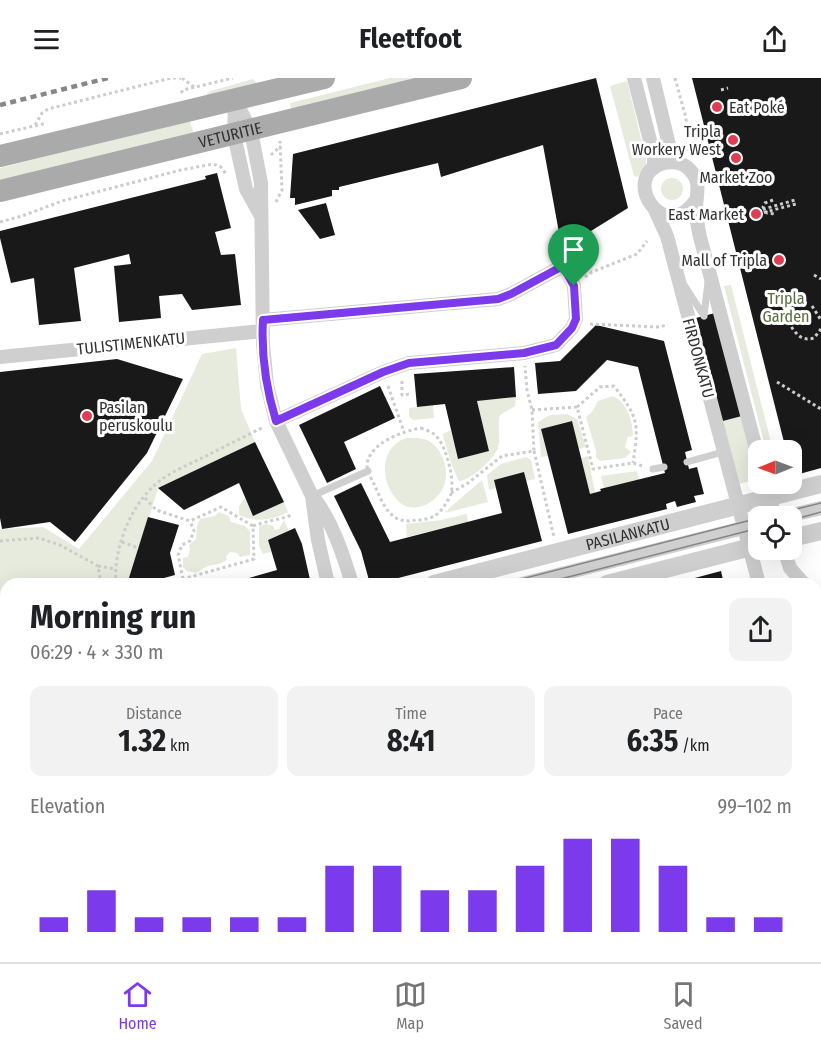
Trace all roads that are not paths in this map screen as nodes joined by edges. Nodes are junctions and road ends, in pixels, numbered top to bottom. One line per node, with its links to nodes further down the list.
1 (324, 78): 5 (main road)
2 (461, 78): 6 (main road, VETURITIE)
3 (634, 78): 9 (street, FIRDONKATU)
4 (653, 78): 8 (street)
5 (234, 89): 6 (street); 7 (main road)
6 (242, 133): 10 (main road, VETURITIE); 15 (street)
7 (0, 156)
8 (673, 162): 9 (street); 11 (street, FIRDONKATU)
9 (654, 168): 12 (street, FIRDONKATU)
10 (0, 191)
11 (696, 200): 12 (street); 13 (street, FIRDONKATU)
12 (656, 210): 14 (street, FIRDONKATU)
13 (710, 272): 14 (lane); 18 (street, FIRDONKATU)
14 (676, 273): 19 (street, FIRDONKATU)
15 (263, 326): 16 (street, TULISTIMENKATU); 17 (street); 17 (street, TULISTIMENKATU)
16 (0, 357)
17 (276, 421): 25 (street)
18 (754, 440)
19 (723, 452): 20 (lane); 27 (street, FIRDONKATU)
20 (687, 462)
21 (664, 467): 22 (lane)
22 (653, 469)
23 (368, 471): 25 (lane)
24 (821, 484): 26 (street, PASILANKATU)
25 (312, 496): 38 (street); 39 (street)
26 (770, 499): 27 (street, PASILANKATU)
27 (738, 507): 31 (street, FIRDONKATU); 40 (street, PASILANKATU)
28 (821, 508): 29 (street)
29 (802, 513)
30 (748, 527): 31 (street, PASILANKATU)
31 (744, 528): 33 (street, FIRDONKATU); 41 (street, PASILANKATU)
32 (821, 531): 34 (street)
33 (748, 535)
34 (802, 536)
35 (748, 548): 42 (street)
36 (756, 560): 43 (street, FIRDONKATU)
37 (787, 560): 44 (street)
38 (327, 578)
39 (350, 578)
40 (458, 578)
41 (546, 578)
42 (631, 578)
43 (758, 578)
44 (799, 578)

